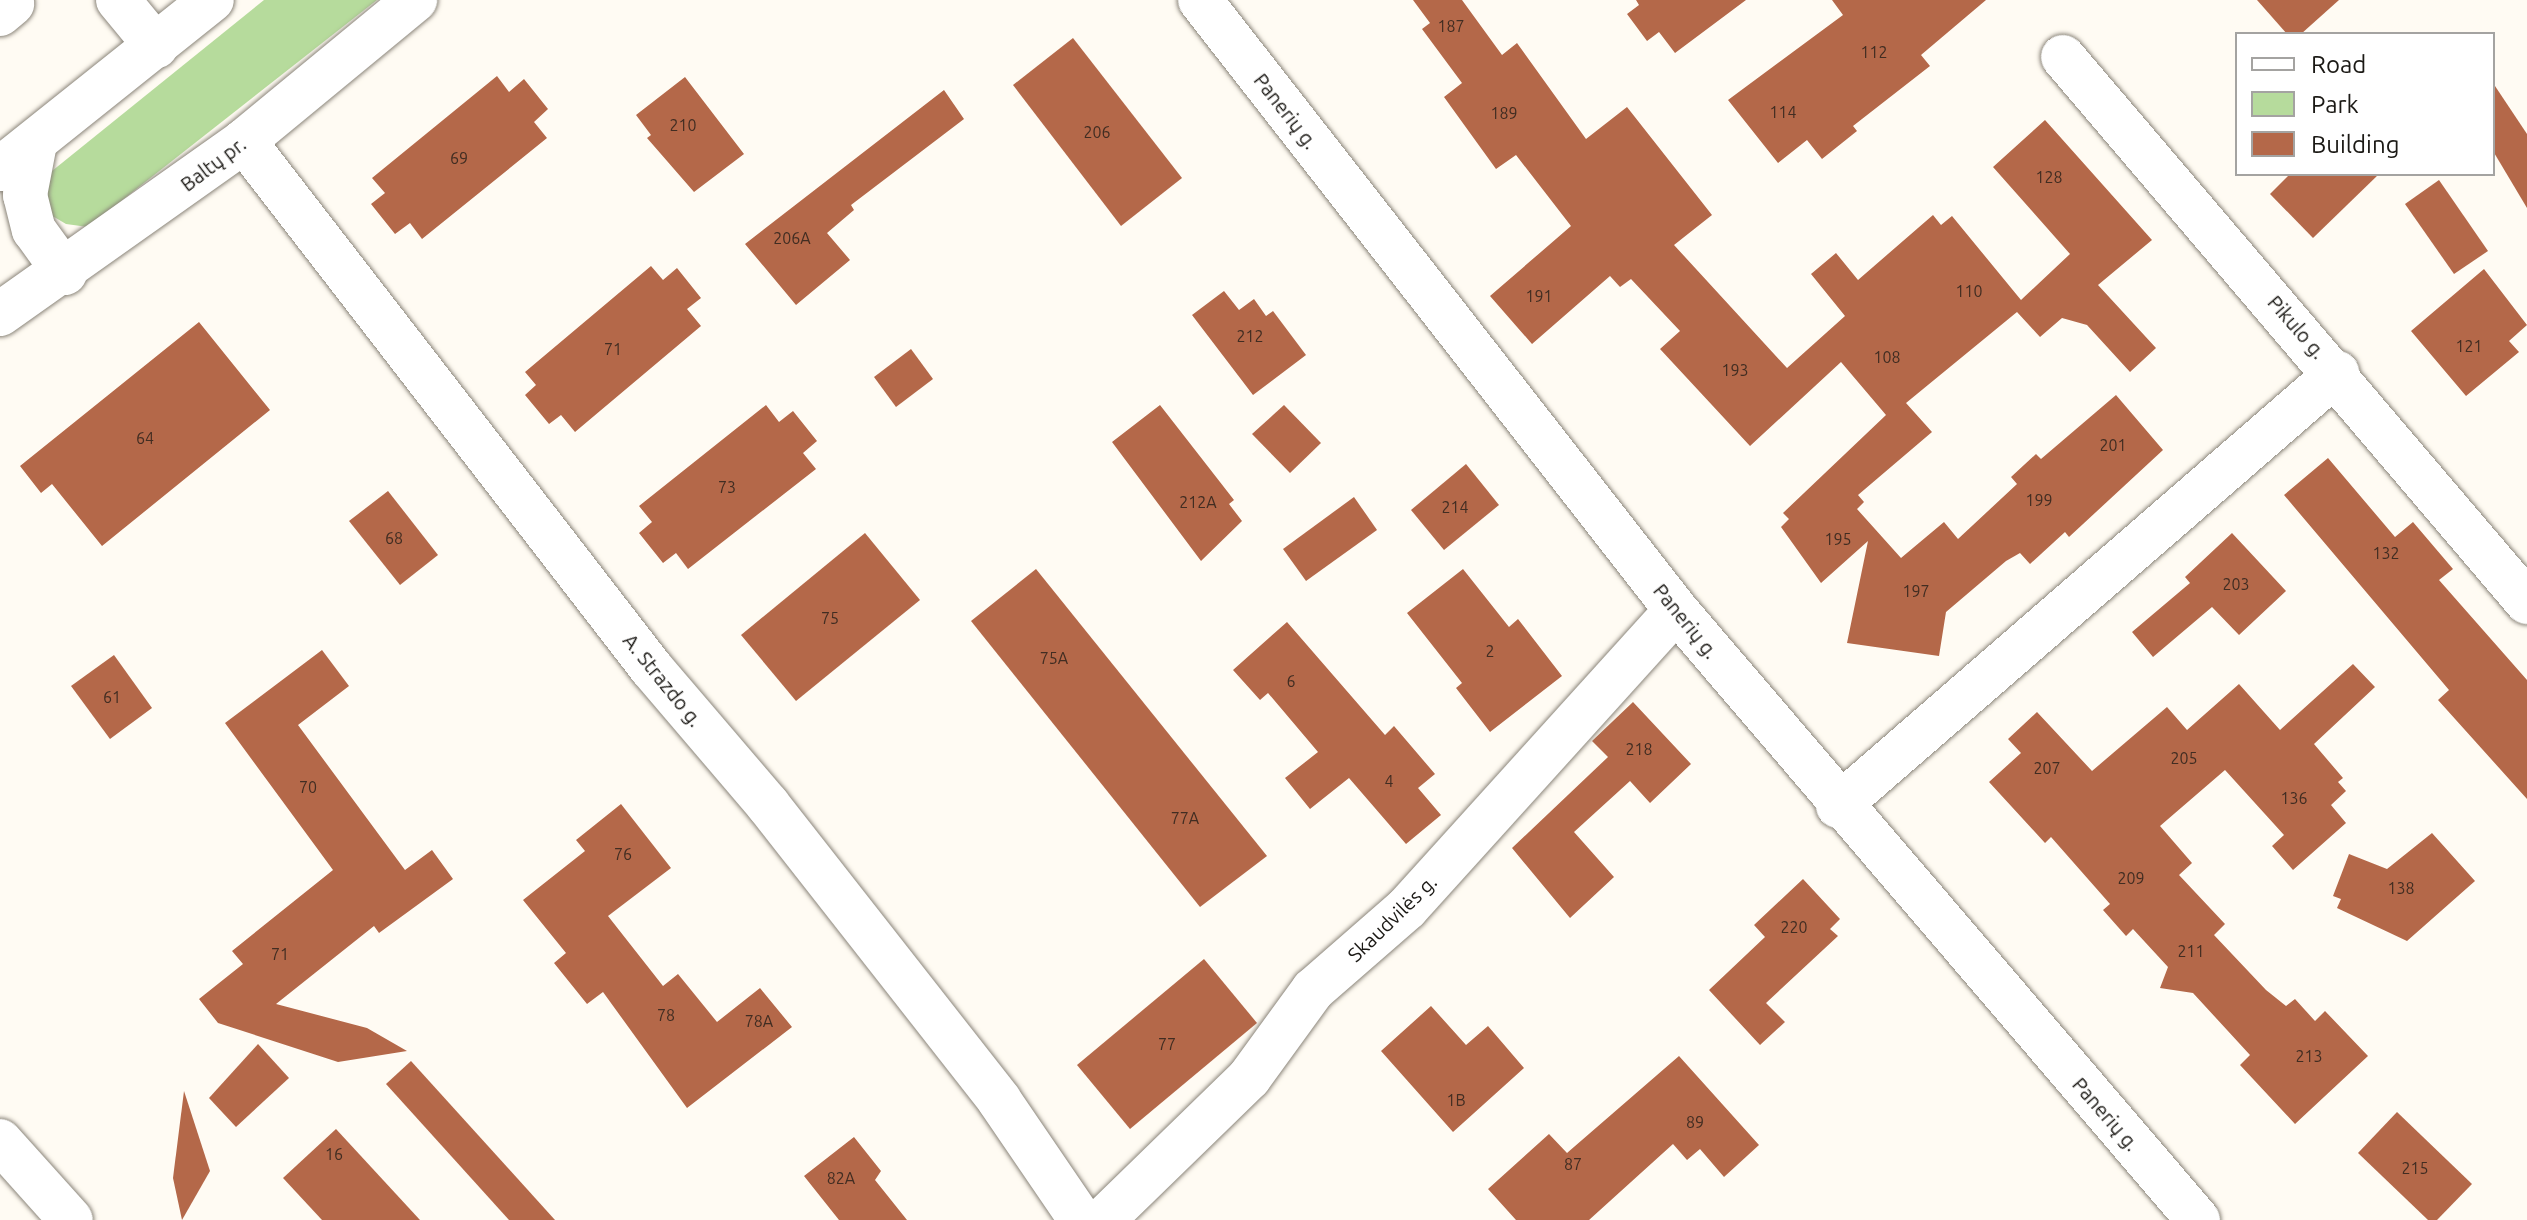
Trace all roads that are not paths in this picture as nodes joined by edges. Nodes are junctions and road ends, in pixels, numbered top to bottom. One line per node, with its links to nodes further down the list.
1 (118, 0): 5 (street)
2 (212, 0): 5 (street)
3 (415, 0): 7 (street, Baltų pr.)
4 (1213, 5): 14 (street, Panerių g.)
5 (156, 46): 8 (street)
6 (2063, 57): 12 (street, Pikulo g.)
7 (244, 141): 10 (street, Baltų pr.); 18 (street, A. Strazdo g.)
8 (35, 143): 9 (street); 10 (street)
9 (0, 169)
10 (65, 273): 11 (street, Baltų pr.)
11 (0, 314)
12 (2337, 373): 13 (street, Pikulo g.); 15 (street)
13 (2527, 602)
14 (1676, 610): 15 (street, Panerių g.); 19 (street, Skaudvilės g.)
15 (1838, 806): 20 (street, Panerių g.)
16 (0, 1141): 17 (street)
17 (71, 1220)
18 (1081, 1220)
19 (1103, 1220)
20 (2198, 1220)

